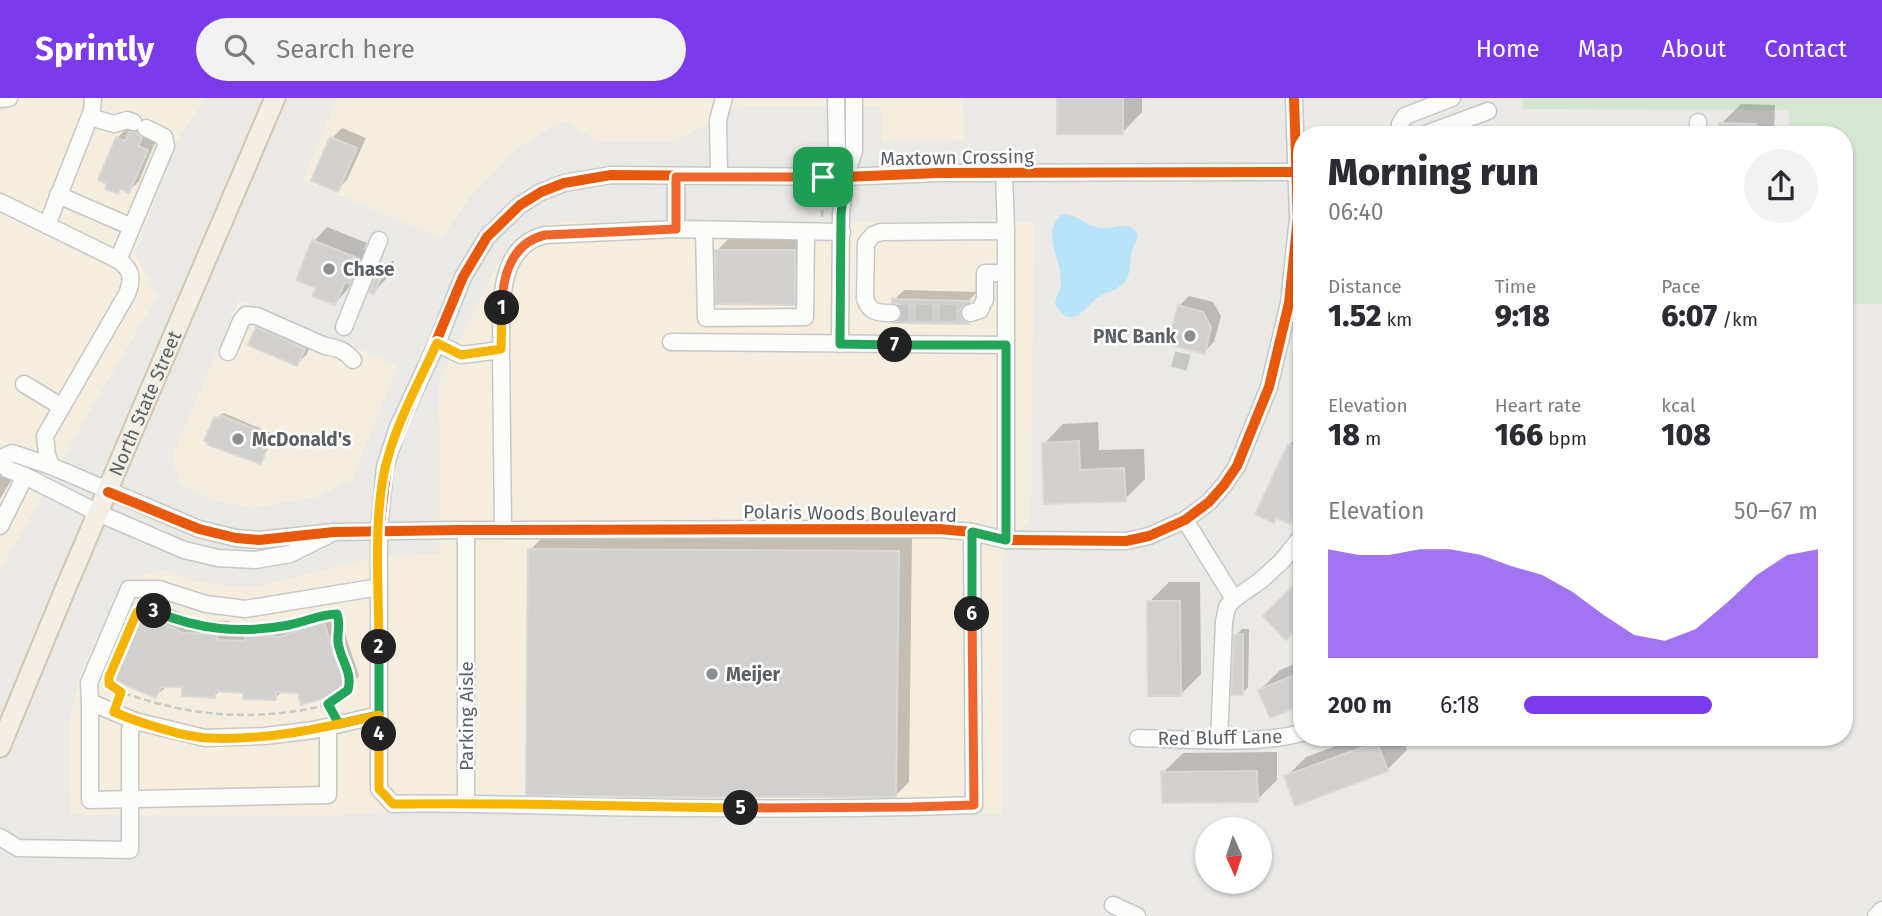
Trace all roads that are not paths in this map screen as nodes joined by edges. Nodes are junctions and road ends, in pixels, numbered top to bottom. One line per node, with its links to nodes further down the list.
1 (9, 98): 9 (street)
2 (93, 98): 11 (street)
3 (275, 98): 50 (main road, North State Street)
4 (724, 98): 17 (street)
5 (836, 98): 19 (street)
6 (854, 98): 19 (street)
7 (1294, 98): 12 (street, Polaris Woods Boulevard)
8 (1452, 98): 13 (street)
9 (0, 99)
10 (1488, 111): 14 (street)
11 (90, 117): 20 (street); 23 (street)
12 (1296, 126)
13 (1401, 126)
14 (1447, 126)
15 (1293, 172): 16 (street, Maxtown Crossing)
16 (1004, 173): 19 (street, Maxtown Crossing); 26 (street)
17 (719, 176): 18 (street, Maxtown Crossing); 19 (street, Maxtown Crossing)
18 (676, 177): 24 (street); 38 (street, Maxtown Crossing)
19 (845, 177): 28 (street)
20 (58, 195): 22 (street); 23 (street)
21 (0, 202): 22 (street)
22 (47, 225): 30 (street)
23 (132, 227): 30 (street)
24 (676, 229): 25 (street); 42 (street)
25 (705, 230): 27 (street); 35 (street)
26 (1006, 231): 31 (street); 33 (street)
27 (806, 232): 28 (street); 35 (street)
28 (842, 232): 40 (street)
29 (379, 240): 36 (street)
30 (118, 260): 46 (street)
31 (1006, 273): 34 (street); 41 (street)
32 (1293, 275): 52 (street, Polaris Woods Boulevard)
33 (892, 313)
34 (970, 313)
35 (797, 318): 39 (street)
36 (344, 327)
37 (671, 342): 39 (street)
38 (437, 343): 42 (street); 56 (street, Maxtown Crossing)
39 (797, 344): 40 (street)
40 (840, 344): 41 (street)
41 (1006, 345): 59 (street)
42 (501, 349): 55 (street)
43 (228, 352): 44 (street)
44 (360, 362)
45 (24, 384): 46 (street)
46 (62, 407): 48 (street)
47 (0, 458): 48 (street, Polaris Woods Boulevard); 49 (street, Polaris Woods Boulevard)
48 (51, 466): 50 (street, Polaris Woods Boulevard)
49 (25, 476): 51 (street, Polaris Woods Boulevard); 53 (street)
50 (108, 492): 51 (main road, North State Street); 57 (street, Polaris Woods Boulevard)
51 (98, 513): 57 (street, Polaris Woods Boulevard); 70 (main road, North State Street)
52 (1185, 520): 59 (street, Polaris Woods Boulevard); 62 (street)
53 (0, 526)
54 (466, 530): 55 (street, Polaris Woods Boulevard); 56 (street, Polaris Woods Boulevard); 72 (street, Parking Aisle)
55 (503, 530): 58 (street, Polaris Woods Boulevard)
56 (379, 531): 57 (street, Polaris Woods Boulevard); 61 (street)
57 (334, 532)
58 (972, 532): 59 (street, Polaris Woods Boulevard); 72 (street)
59 (1006, 540)
60 (1293, 547): 62 (street)
61 (379, 587): 63 (street); 64 (street)
62 (1234, 599): 69 (street)
63 (90, 702): 65 (street); 71 (street)
64 (379, 715): 66 (street); 72 (street)
65 (135, 721): 66 (street); 71 (street)
66 (334, 726): 71 (street)
67 (1293, 735): 69 (street, Red Bluff Lane)
68 (1138, 738): 69 (street, Red Bluff Lane)
69 (1219, 740)
70 (0, 747)
71 (130, 800): 73 (street)
72 (466, 802)
73 (0, 837)
74 (1113, 905): 76 (street)
75 (1882, 910): 77 (street)
76 (1138, 916)
77 (1876, 916)

